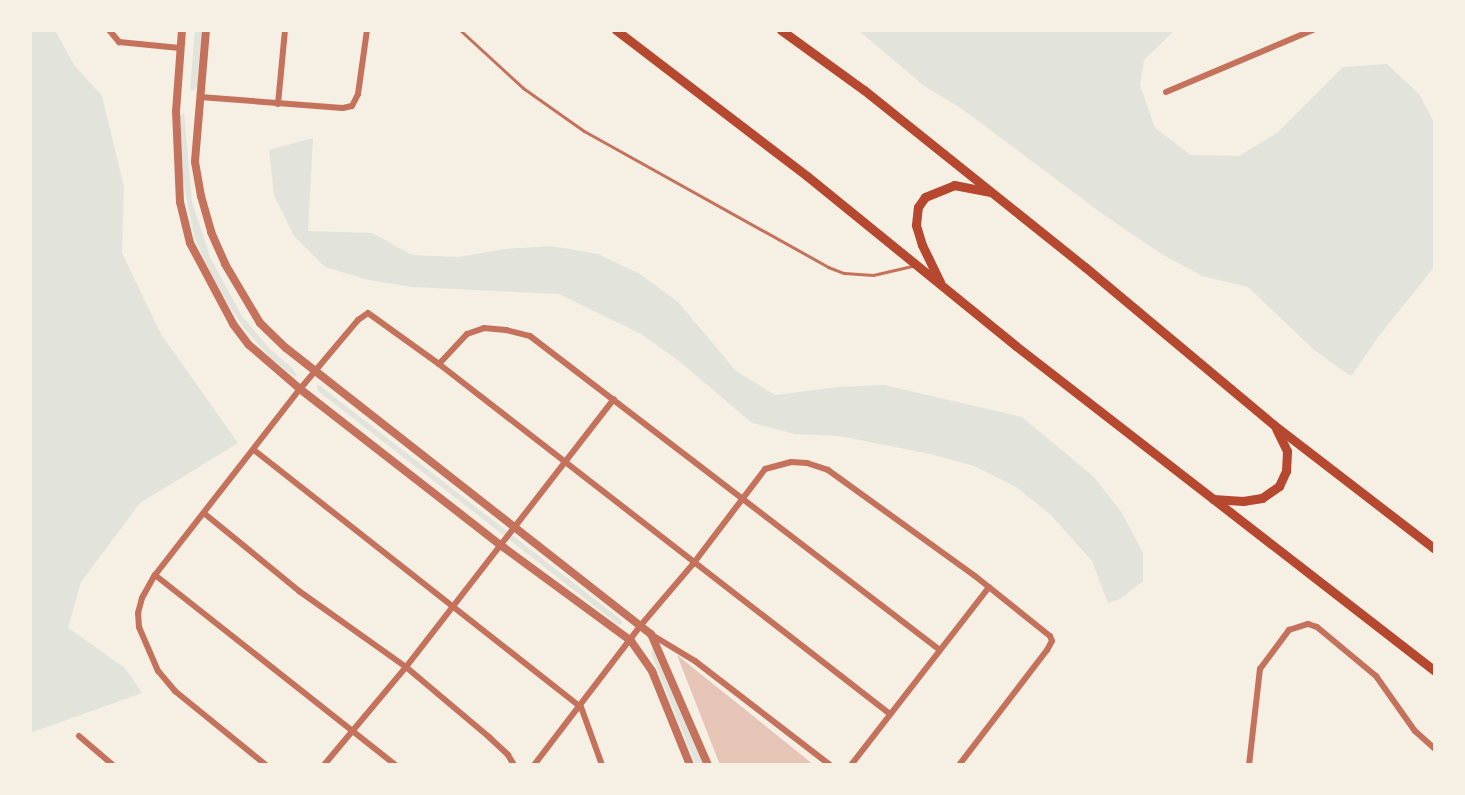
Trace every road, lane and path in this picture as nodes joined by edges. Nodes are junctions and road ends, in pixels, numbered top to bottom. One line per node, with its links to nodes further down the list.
1 (182, 30): 10 (street)
2 (206, 30): 12 (street)
3 (285, 30): 13 (street)
4 (367, 30): 13 (street)
5 (460, 30): 15 (lane)
6 (616, 30): 15 (main road)
7 (781, 30): 14 (main road)
8 (1313, 30): 11 (street)
9 (111, 33): 10 (street)
10 (180, 48): 19 (street)
11 (1166, 92)
12 (200, 97): 13 (street); 18 (street)
13 (278, 104)
14 (992, 192): 16 (main road); 21 (main road)
15 (917, 265): 16 (main road)
16 (941, 285): 25 (main road)
17 (439, 364): 18 (street); 20 (street); 23 (street)
18 (316, 370): 19 (street); 27 (street)
19 (300, 390): 22 (street); 28 (street)
20 (614, 399): 23 (street); 24 (street)
21 (1274, 425): 25 (main road); 29 (main road)
22 (254, 450): 26 (street); 33 (street)
23 (563, 462): 27 (street); 30 (street)
24 (742, 496): 30 (street); 32 (street); 37 (street)
25 (1213, 499): 39 (main road)
26 (205, 514): 31 (street); 38 (street)
27 (514, 526): 28 (street); 34 (street)
28 (498, 544): 33 (street); 36 (street)
29 (1435, 549)
30 (693, 564): 34 (street); 41 (street)
31 (155, 575): 42 (street); 46 (street)
32 (989, 587): 37 (street); 56 (street)
33 (453, 605): 38 (street); 40 (street)
34 (641, 625): 35 (street); 36 (street)
35 (651, 634): 53 (street); 54 (street)
36 (631, 640): 40 (street); 52 (street)
37 (940, 650): 41 (street)
38 (406, 667): 42 (street); 49 (street)
39 (1435, 671)
40 (581, 707): 50 (street); 51 (street)
41 (890, 714): 55 (street)
42 (354, 730): 47 (street); 48 (street)
43 (79, 736): 45 (street)
44 (1435, 749): 57 (street)
45 (113, 765)
46 (266, 765)
47 (324, 765)
48 (396, 765)
49 (514, 765)
50 (534, 765)
51 (602, 765)
52 (690, 765)
53 (708, 765)
54 (830, 765)
55 (851, 765)
56 (960, 765)
57 (1249, 765)

